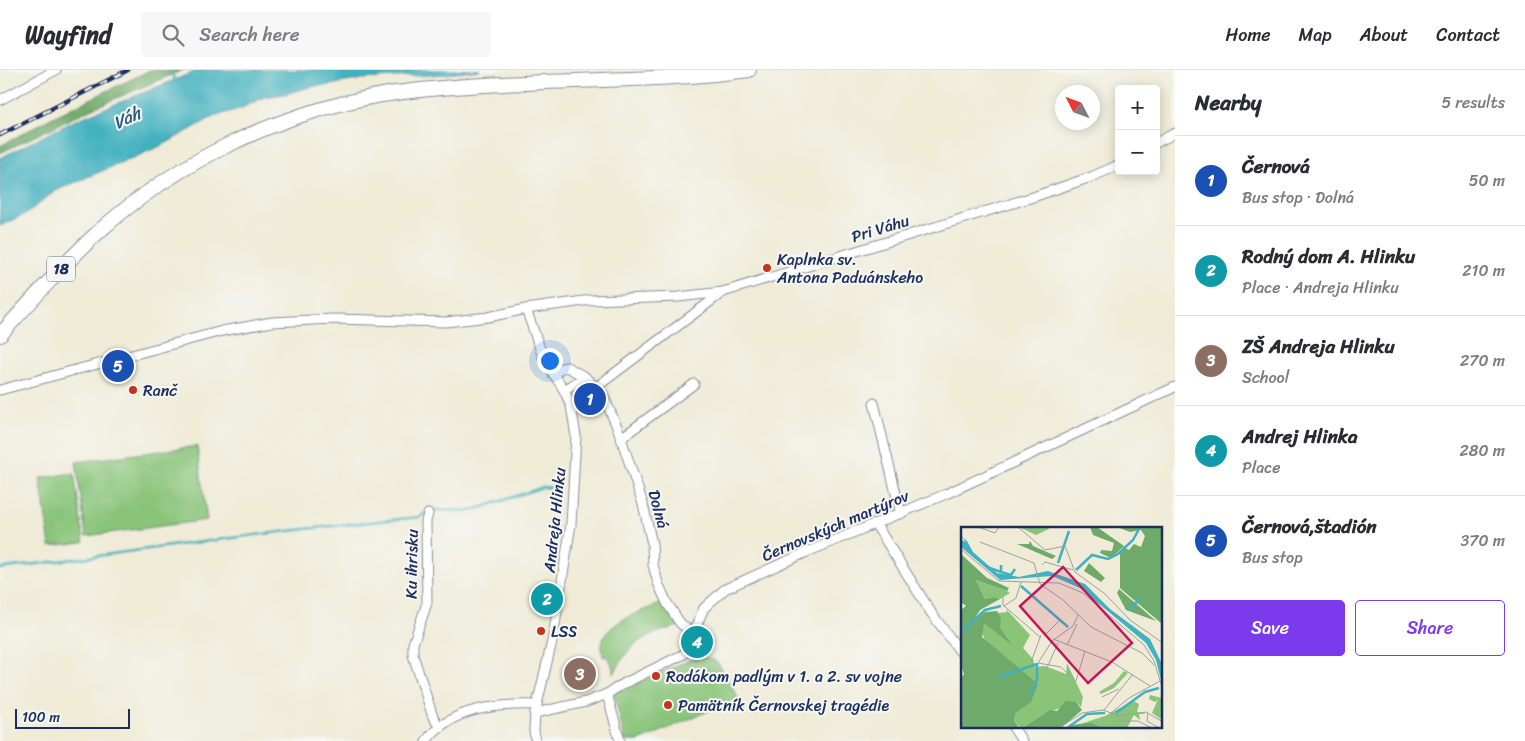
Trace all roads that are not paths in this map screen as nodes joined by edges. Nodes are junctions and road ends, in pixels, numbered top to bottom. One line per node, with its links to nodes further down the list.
1 (56, 70): 3 (street)
2 (749, 70): 9 (main road, 18)
3 (0, 100)
4 (1175, 133): 5 (street)
5 (1160, 141)
6 (1115, 167): 7 (street, Pri Váhu)
7 (723, 292): 8 (street, Pri Váhu); 14 (street)
8 (526, 309): 10 (street, Andreja Hlinku); 15 (street, Pri Váhu)
9 (0, 335)
10 (553, 374): 11 (street); 16 (street, Andreja Hlinku)
11 (584, 377): 14 (street); 16 (street)
12 (694, 384): 19 (street)
13 (1175, 387): 21 (street, Černovských martýrov)
14 (597, 388): 18 (street); 19 (street, Dolná)
15 (0, 390)
16 (564, 390): 18 (street, Andreja Hlinku)
17 (874, 403): 21 (street)
18 (571, 406): 26 (street, Andreja Hlinku)
19 (621, 438): 23 (street, Dolná)
20 (428, 514): 27 (street, Ku ihrisku)
21 (900, 514): 22 (street, Černovských martýrov)
22 (876, 525): 23 (street, Černovských martýrov); 24 (street)
23 (694, 634): 25 (street, Černovských martýrov)
24 (961, 653)
25 (608, 694): 26 (street, Černovských martýrov); 31 (street)
26 (536, 709): 27 (street, Černovských martýrov); 30 (street, Andreja Hlinku)
27 (440, 727): 29 (street, Černovských martýrov)
28 (1014, 728): 32 (street)
29 (426, 741)
30 (536, 741)
31 (620, 741)
32 (1022, 741)

